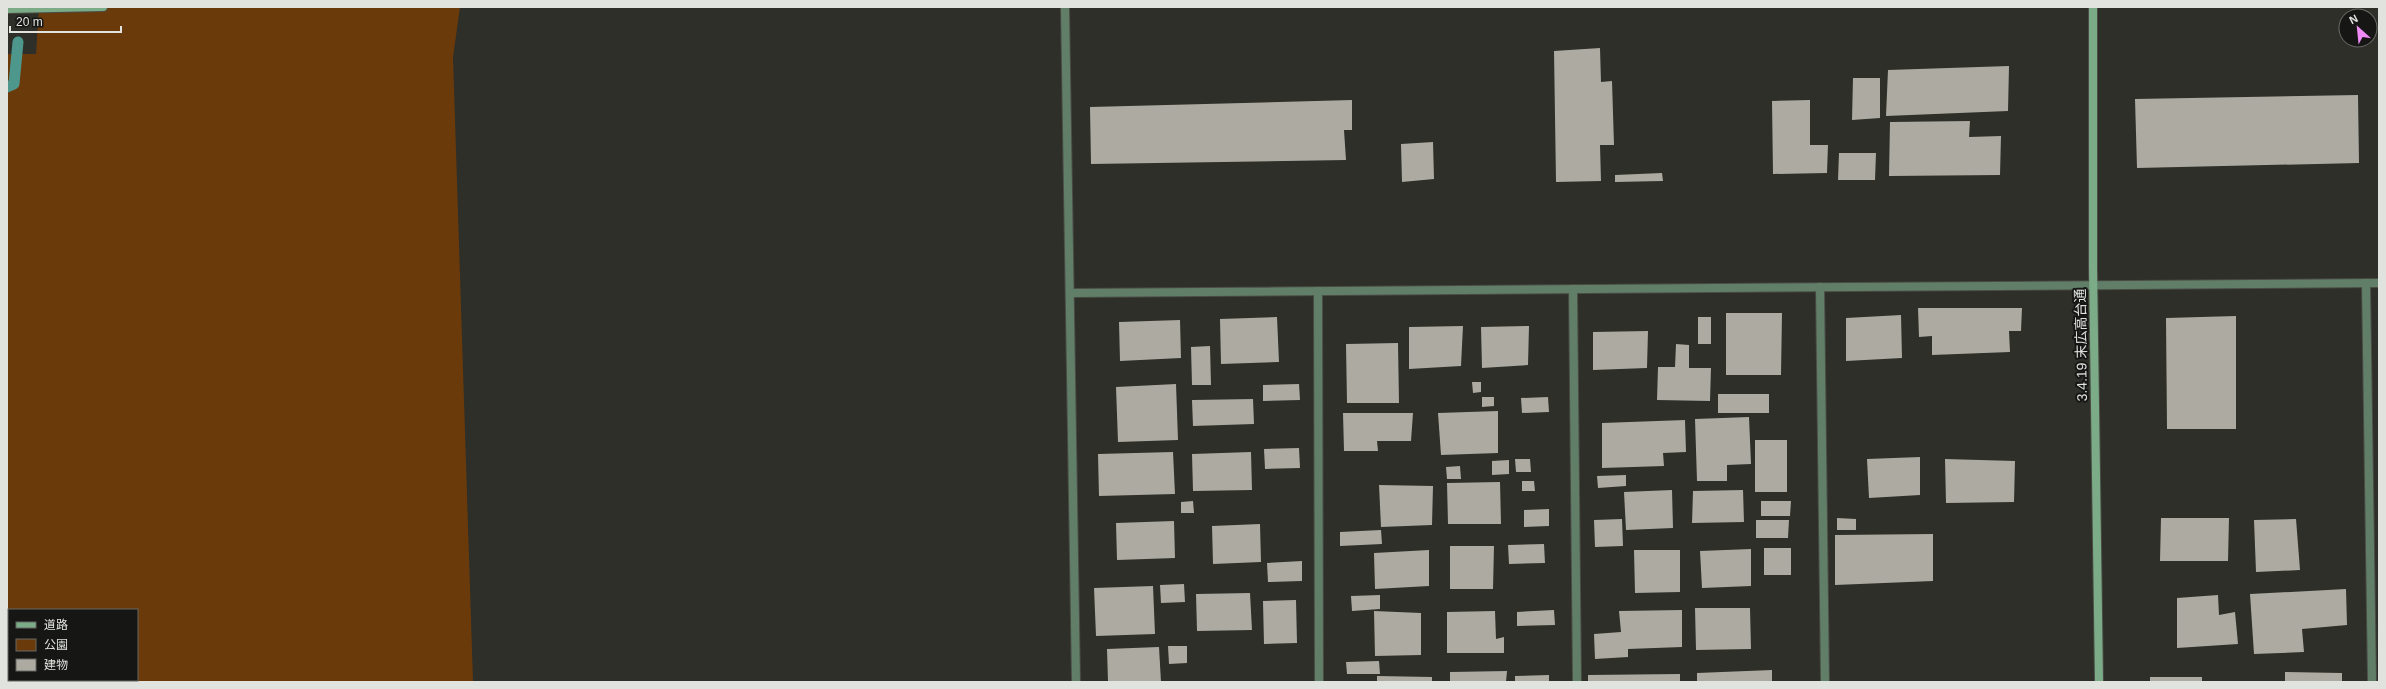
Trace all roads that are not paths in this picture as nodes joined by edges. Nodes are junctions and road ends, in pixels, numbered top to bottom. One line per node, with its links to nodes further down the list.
1 (103, 7): 4 (street)
2 (1065, 7): 11 (street)
3 (2093, 7): 7 (street, 3.4.19 末広高台通)
4 (7, 9)
5 (2366, 283): 6 (street); 7 (street); 13 (street)
6 (2379, 283)
7 (2093, 284): 8 (street); 18 (street, 3.4.19 末広高台通)
8 (1820, 287): 9 (street); 17 (street)
9 (1573, 289): 10 (street); 16 (street)
10 (1318, 291): 11 (street); 15 (street)
11 (1070, 293): 14 (street)
12 (2379, 535): 13 (street)
13 (2370, 536): 19 (street)
14 (1076, 682)
15 (1319, 682)
16 (1577, 682)
17 (1825, 682)
18 (2099, 682)
19 (2372, 682)

